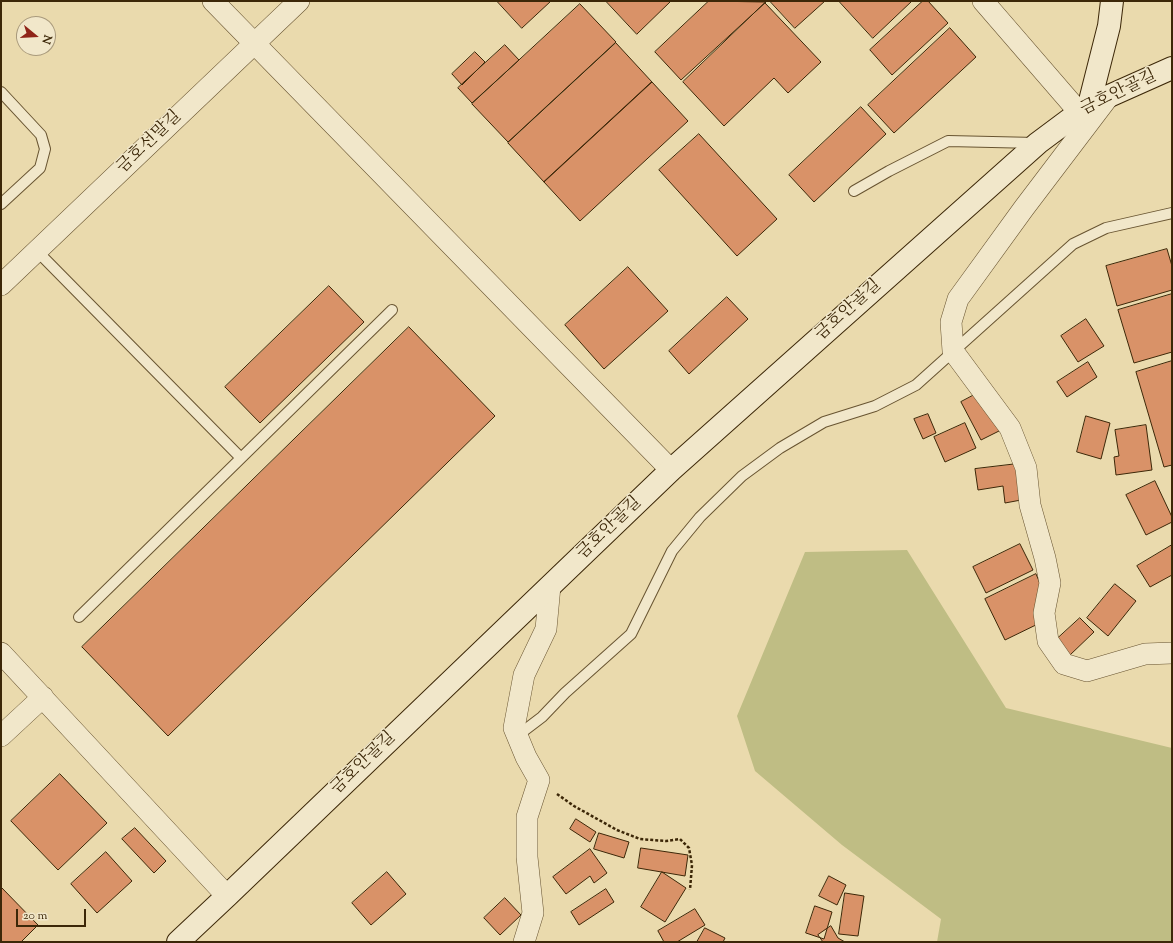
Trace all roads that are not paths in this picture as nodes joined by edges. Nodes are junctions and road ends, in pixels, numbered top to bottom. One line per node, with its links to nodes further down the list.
1 (213, 1): 5 (street)
2 (299, 1): 5 (street, 금호선말길)
3 (983, 1): 9 (street)
4 (1112, 1): 9 (street)
5 (254, 44): 14 (street, 금호선말길); 19 (street)
6 (1172, 68): 8 (street, 금호안골길)
7 (1, 92): 12 (lane)
8 (1109, 96): 9 (street, 금호안골길); 17 (street)
9 (1084, 109): 10 (street, 금호안골길)
10 (1038, 143): 11 (lane); 19 (street, 금호안골길)
11 (854, 191)
12 (1, 204)
13 (1172, 213): 17 (lane)
14 (37, 251): 15 (street, 금호선말길); 18 (lane)
15 (1, 285)
16 (392, 310): 18 (lane)
17 (953, 351): 23 (street); 26 (lane)
18 (241, 458): 21 (lane)
19 (671, 470): 20 (street, 금호안골길)
20 (550, 586): 26 (street); 27 (street, 금호안골길)
21 (79, 617)
22 (1, 653): 24 (street)
23 (1172, 653)
24 (43, 697): 25 (street); 27 (street)
25 (1, 736)
26 (517, 736): 29 (street)
27 (227, 896): 28 (street, 금호안골길)
28 (178, 942)
29 (524, 942)

